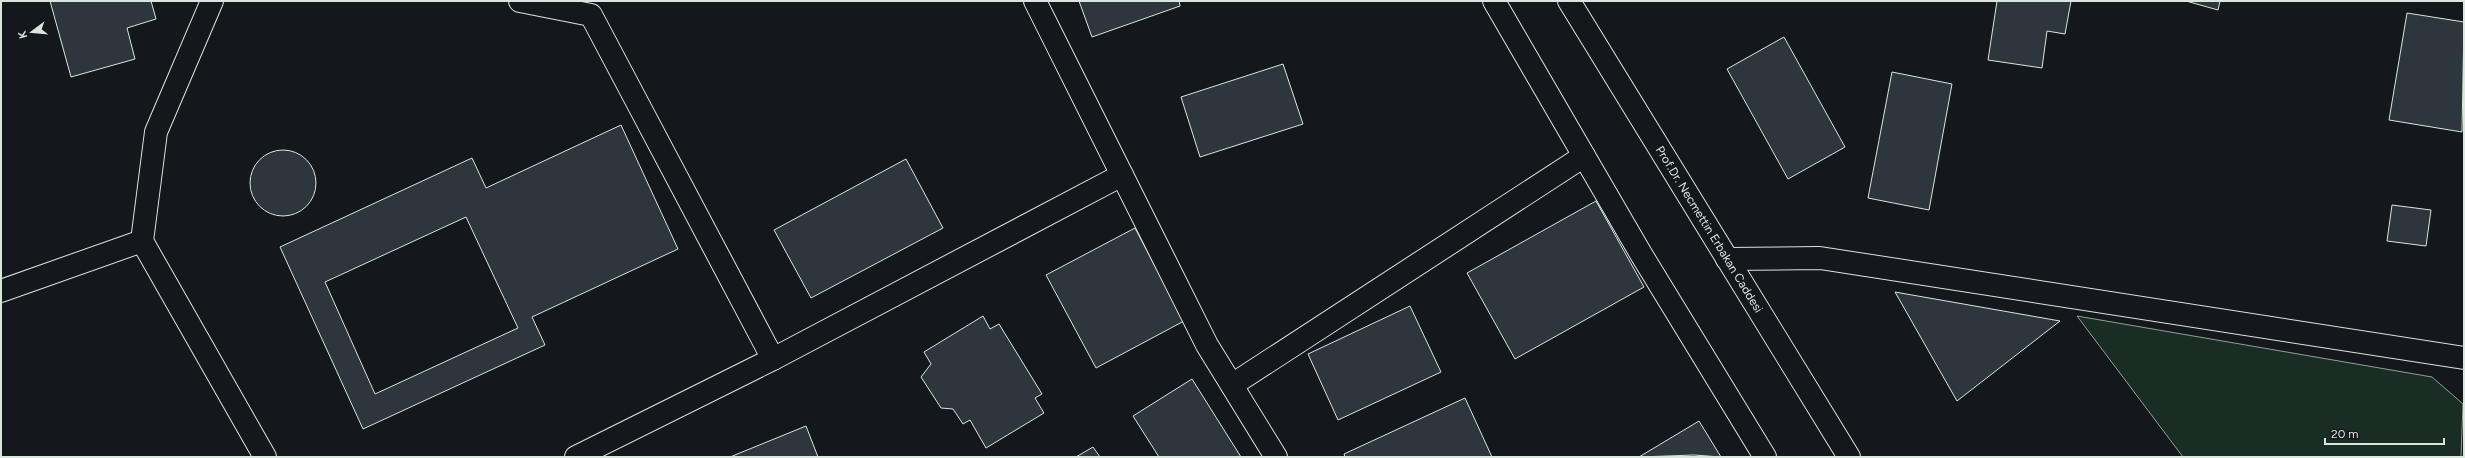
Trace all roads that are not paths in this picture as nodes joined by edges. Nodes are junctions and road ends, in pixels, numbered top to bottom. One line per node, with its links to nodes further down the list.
1 (212, 1): 8 (street)
2 (520, 1): 12 (street)
3 (1035, 1): 7 (street)
4 (1494, 1): 6 (street)
5 (1569, 1): 9 (street, Prof.Dr. Necmettin Erbakan Caddesi)
6 (1584, 156): 13 (street); 17 (street)
7 (1122, 175): 12 (street); 13 (street)
8 (142, 241): 10 (street); 14 (street)
9 (1727, 258): 11 (street); 18 (street, Prof.Dr. Necmettin Erbakan Caddesi)
10 (1, 291)
11 (2464, 358)
12 (773, 359): 15 (street)
13 (1232, 385): 16 (street)
14 (265, 457)
15 (576, 457)
16 (1276, 457)
17 (1765, 457)
18 (1848, 457)

